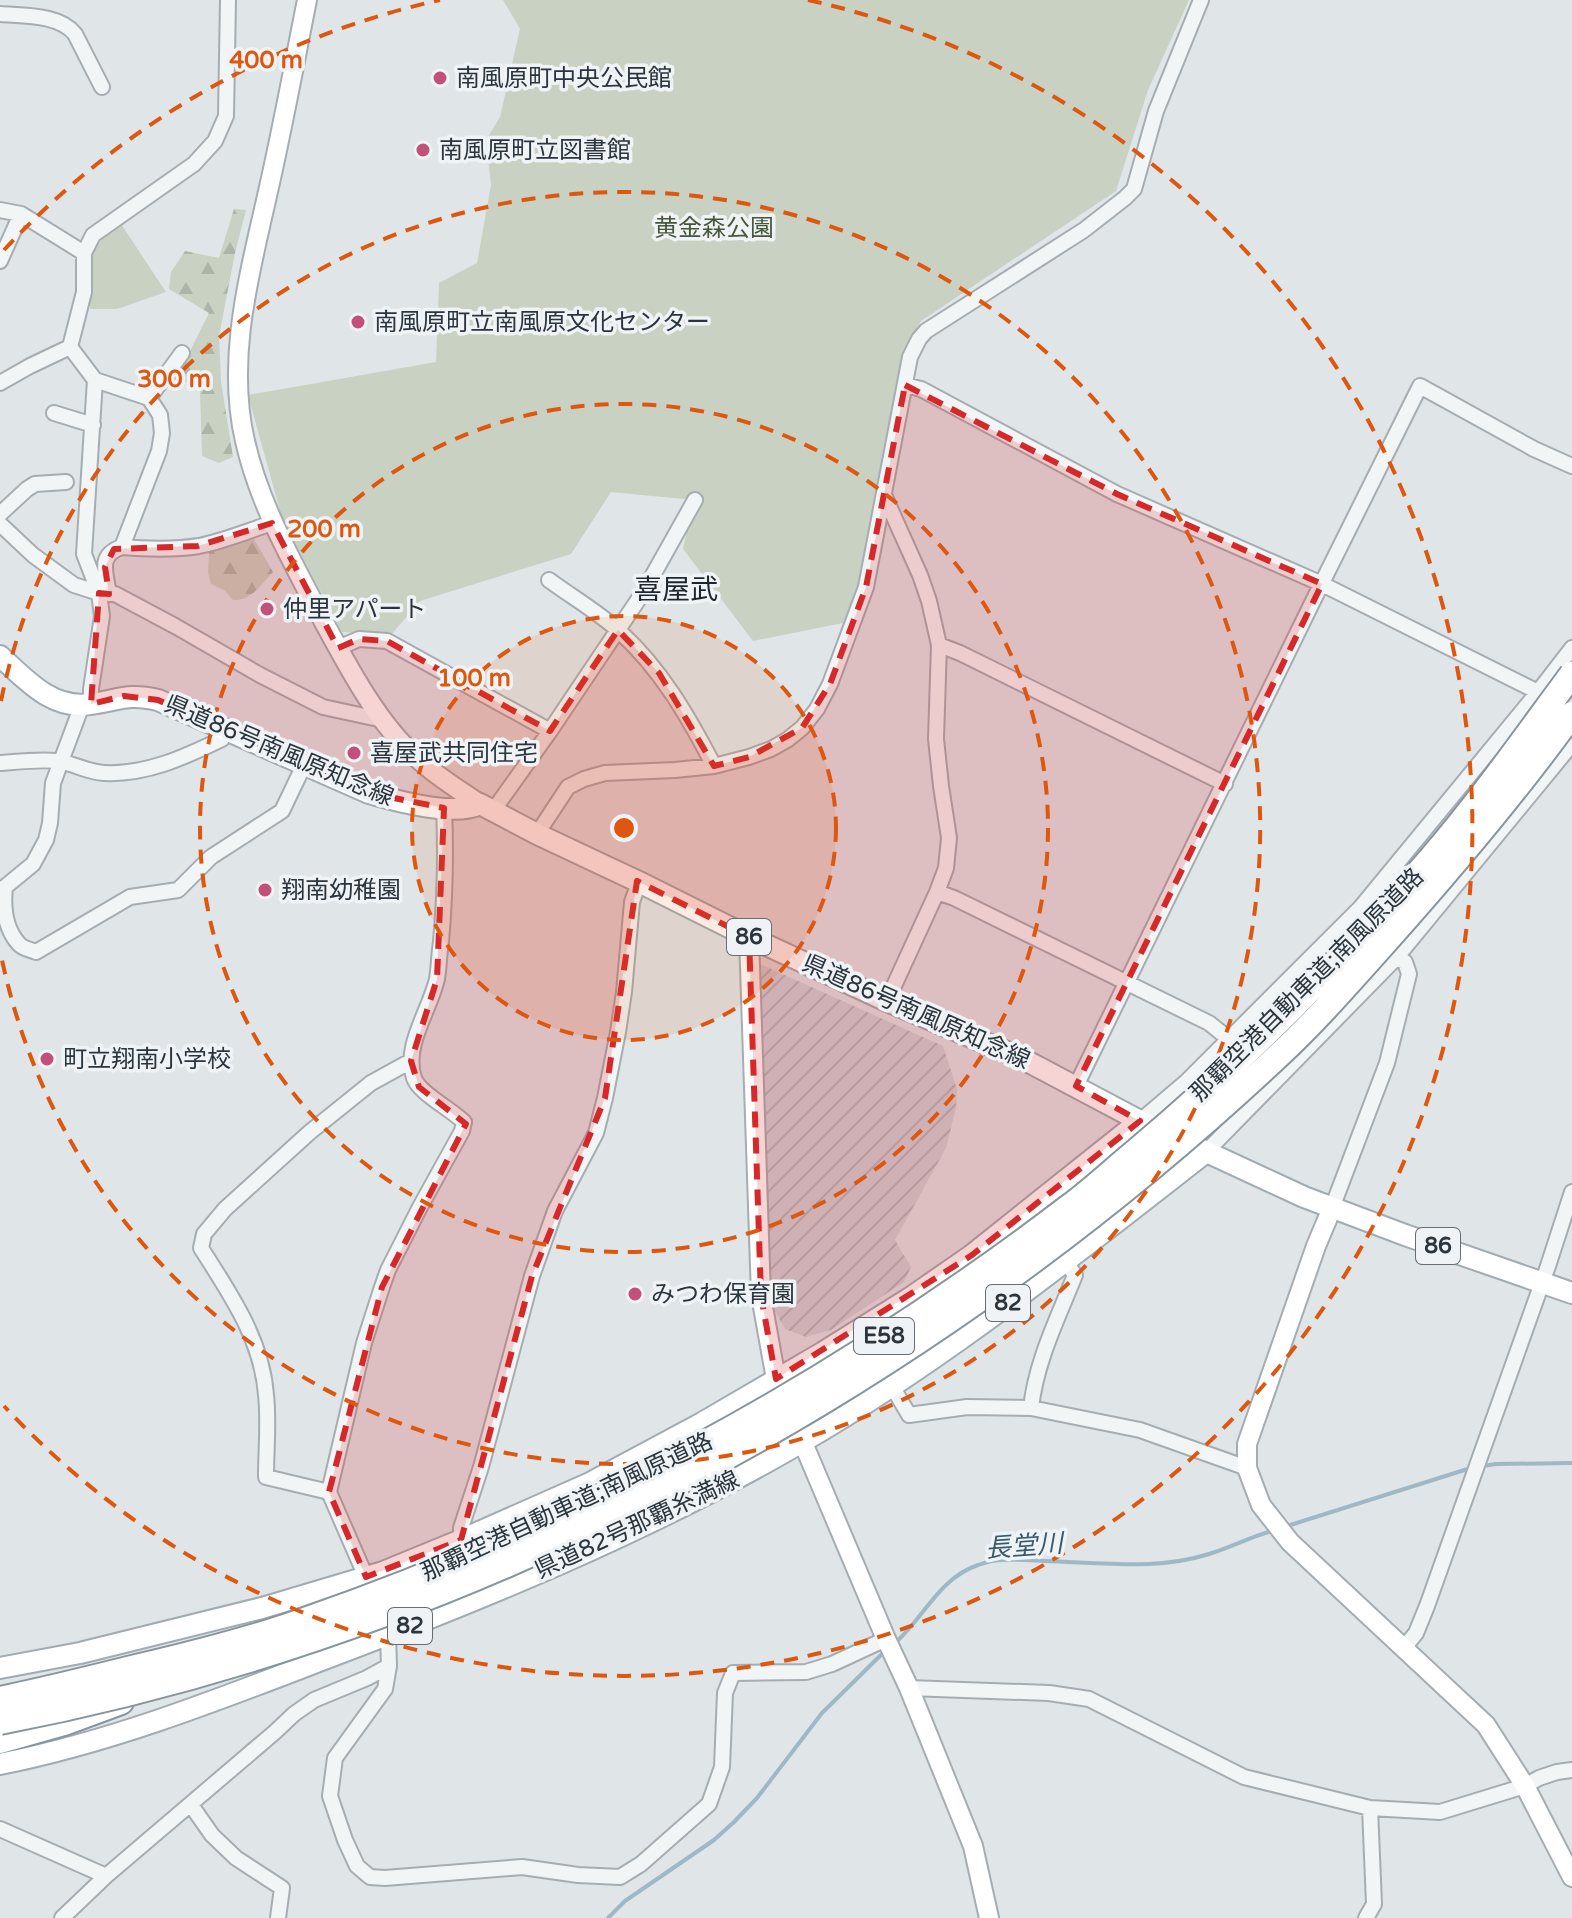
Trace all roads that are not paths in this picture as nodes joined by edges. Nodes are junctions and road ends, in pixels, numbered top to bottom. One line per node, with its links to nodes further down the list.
1 (228, 0): 8 (street)
2 (307, 0): 23 (street)
3 (1201, 0): 14 (street)
4 (0, 14): 5 (street)
5 (102, 87)
6 (0, 210): 7 (street)
7 (21, 214): 8 (street); 9 (street)
8 (84, 253): 10 (street)
9 (0, 261)
10 (70, 347): 12 (street); 13 (street)
11 (182, 353): 15 (street)
12 (95, 380): 15 (street); 17 (street)
13 (0, 383)
14 (905, 385): 20 (street); 27 (street)
15 (149, 398): 25 (street)
16 (54, 413): 17 (street)
17 (93, 425): 28 (street)
18 (1572, 466): 27 (street)
19 (66, 482): 22 (street)
20 (885, 497): 30 (street); 45 (street)
21 (695, 500): 29 (street)
22 (0, 514)
23 (272, 523): 25 (street); 31 (street)
24 (0, 524): 28 (street)
25 (122, 547): 28 (street)
26 (549, 580): 29 (street)
27 (1322, 584): 35 (street); 46 (street)
28 (104, 593): 36 (street); 38 (street)
29 (618, 630): 40 (street); 45 (street)
30 (939, 645): 46 (street); 51 (street)
31 (338, 648): 38 (street); 40 (street)
32 (1572, 648): 35 (street)
33 (0, 656): 36 (main road, 県道86号南風原知念線)
34 (1572, 674): 78 (highway, 那覇空港自動車道;南風原道路 / E58, bridge)
35 (1538, 692): 56 (street)
36 (86, 704): 39 (main road, 県道86号南風原知念線); 42 (street)
37 (1572, 714): 78 (highway, 那覇空港自動車道;南風原道路 / E58, bridge)
38 (383, 720): 48 (street)
39 (225, 731): 42 (street); 44 (main road, 県道86号南風原知念線)
40 (550, 731): 48 (street)
41 (1572, 744): 53 (street)
42 (60, 761): 43 (street); 44 (street)
43 (0, 763)
44 (304, 765): 47 (main road, 県道86号南風原知念線)
45 (714, 766): 49 (street)
46 (1225, 784): 54 (street)
47 (444, 808): 48 (main road, 県道86号南風原知念線); 57 (street)
48 (487, 808): 49 (main road, 県道86号南風原知念線 / 86)
49 (537, 834): 50 (main road, 県道86号南風原知念線 / 86)
50 (639, 882): 52 (main road, 県道86号南風原知念線 / 86); 72 (street)
51 (937, 892): 54 (street); 55 (street)
52 (749, 937): 55 (main road, 県道86号南風原知念線 / 86); 66 (street)
53 (1396, 958): 60 (street); 62 (street)
54 (1126, 984): 56 (street); 58 (street)
55 (887, 1001): 58 (main road, 県道86号南風原知念線 / 86)
56 (1229, 1039): 59 (street)
57 (411, 1061): 71 (street); 71 (street)
58 (1076, 1086): 59 (main road, 県道86号南風原知念線 / 86)
59 (1140, 1121): 60 (main road, 県道86号南風原知念線 / 86); 66 (main road, 82)
60 (1206, 1152): 62 (main road, 県道86号南風原知念線 / 86); 63 (main road, 県道82号那覇糸満線 / 82)
61 (1572, 1192): 64 (street)
62 (1332, 1208): 64 (main road, 県道86号南風原知念線 / 86); 70 (street)
63 (1065, 1261): 67 (main road, 県道82号那覇糸満線 / 82); 68 (street)
64 (1542, 1283): 65 (main road, 県道86号南風原知念線 / 86); 76 (street)
65 (1572, 1293)
66 (776, 1379): 69 (street); 72 (main road, 82)
67 (892, 1386): 68 (street); 69 (main road, 県道82号那覇糸満線 / 82)
68 (1031, 1408): 70 (street)
69 (802, 1442): 74 (main road, 県道82号那覇糸満線 / 82); 75 (street)
70 (1247, 1468): 76 (street)
71 (329, 1492): 73 (street)
72 (461, 1540): 73 (main road, 82)
73 (366, 1577): 74 (street); 79 (main road, 82)
74 (388, 1635): 77 (street); 85 (main road, 県道82号那覇糸満線 / 82)
75 (886, 1639): 77 (street); 81 (street)
76 (1403, 1649): 87 (street)
77 (389, 1666): 88 (street)
78 (185, 1667): 80 (highway, bridge); 82 (highway, 那覇空港自動車道;南風原道路 / E58, bridge); 83 (highway, 那覇空港自動車道;南風原道路 / E58, bridge); 84 (highway, bridge)
79 (0, 1668)
80 (0, 1687)
81 (909, 1688): 89 (street); 95 (street)
82 (0, 1699)
83 (0, 1722)
84 (0, 1741)
85 (0, 1764)
86 (1572, 1770): 87 (street)
87 (1525, 1786): 89 (street); 92 (street)
88 (191, 1805): 91 (street); 94 (street)
89 (1370, 1808): 96 (street)
90 (0, 1829): 91 (street)
91 (106, 1876): 93 (street)
92 (1572, 1877)
93 (62, 1918)
94 (278, 1918)
95 (989, 1918)
96 (1366, 1918)

